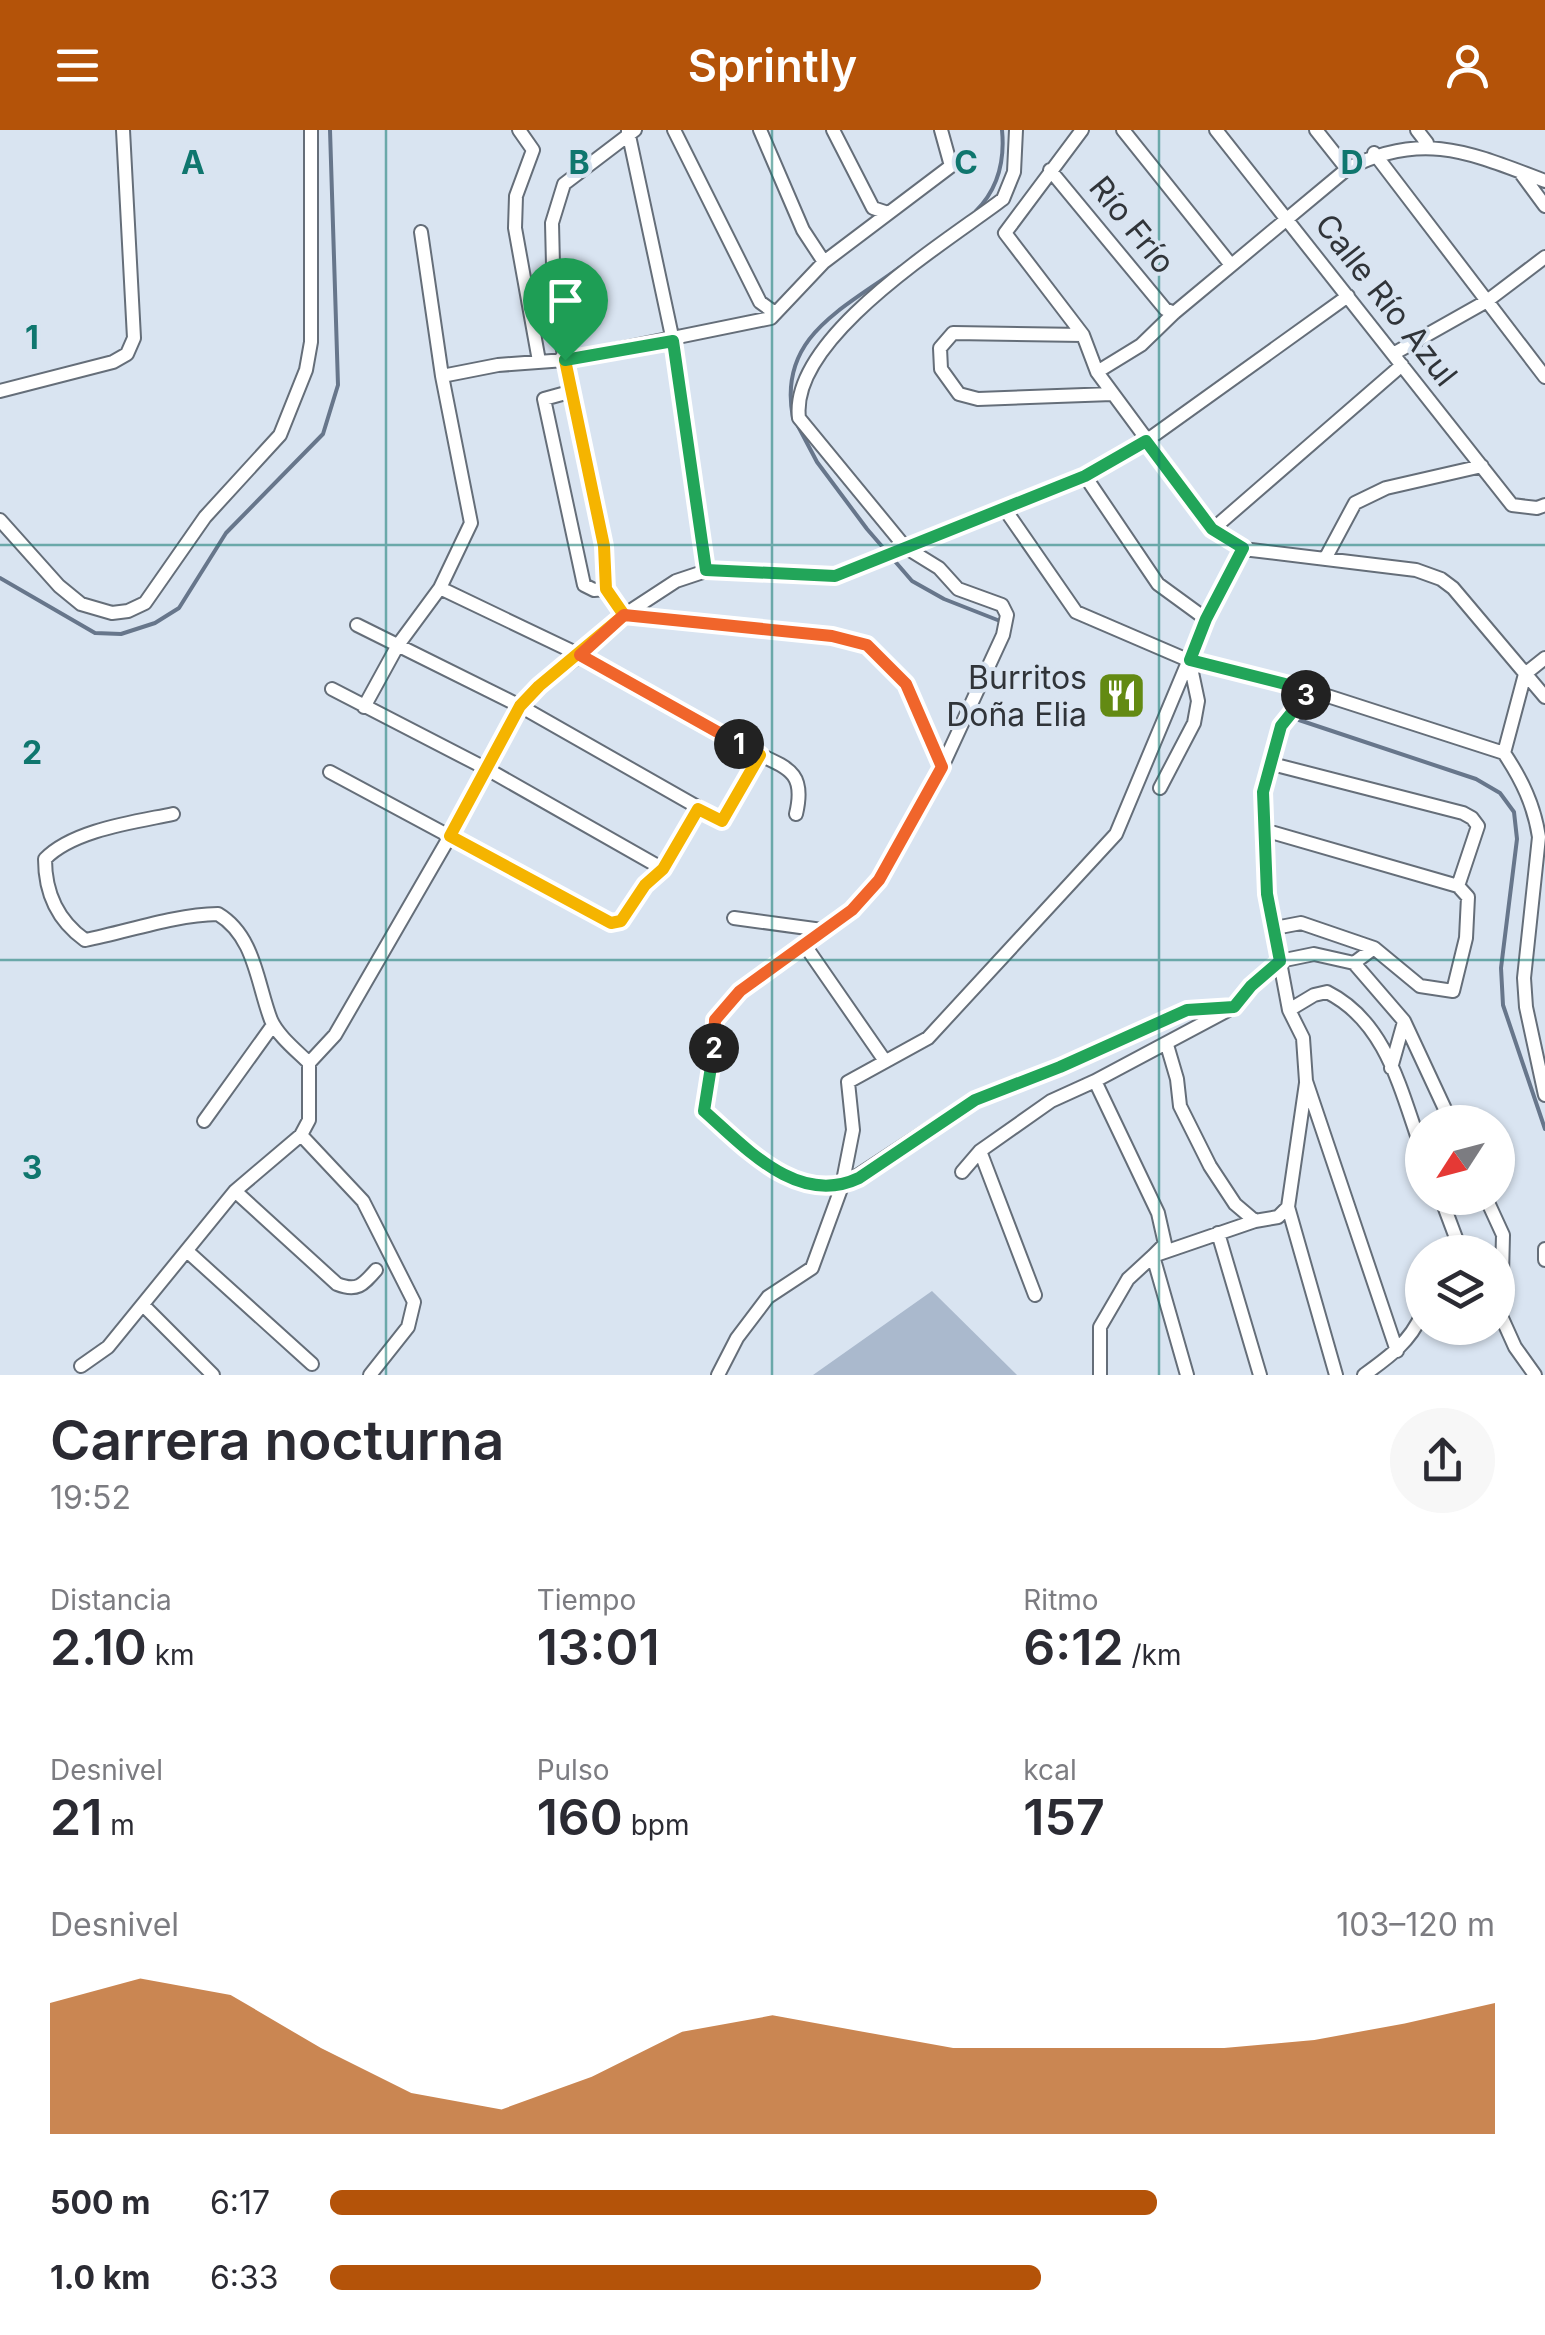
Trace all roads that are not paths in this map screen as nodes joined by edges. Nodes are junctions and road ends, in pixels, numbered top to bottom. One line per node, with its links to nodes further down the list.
1 (123, 130): 41 (street)
2 (311, 130): 48 (street)
3 (519, 130): 36 (street)
4 (674, 130): 30 (street)
5 (760, 130): 26 (street)
6 (833, 130): 22 (street)
7 (941, 130): 22 (street)
8 (1016, 130): 51 (street)
9 (1082, 130): 18 (street)
10 (1123, 130): 27 (street)
11 (1216, 130): 23 (street, Calle Río Azul)
12 (1316, 130): 17 (street)
13 (1417, 130): 15 (street)
14 (631, 131): 33 (street); 35 (street)
15 (1427, 143): 16 (street); 19 (street)
16 (1374, 153): 17 (street); 29 (street)
17 (1348, 169): 23 (street)
18 (1050, 170): 31 (street, Río Frío); 32 (street)
19 (1520, 172): 20 (street); 21 (street)
20 (1545, 181)
21 (1545, 206)
22 (888, 213): 26 (street)
23 (1287, 219): 27 (street); 28 (street, Calle Río Azul)
24 (421, 232): 38 (street)
25 (1545, 257): 29 (street)
26 (824, 262): 30 (street)
27 (1231, 265): 31 (street)
28 (1348, 296): 34 (street, Calle Río Azul); 43 (street)
29 (1487, 301): 34 (street); 39 (street)
30 (775, 313): 33 (street)
31 (1174, 313): 37 (street)
32 (1083, 335): 37 (street); 42 (street)
33 (673, 341): 35 (street); 53 (street)
34 (1398, 359): 44 (street, Calle Río Azul); 49 (street)
35 (565, 360): 36 (street); 40 (street)
36 (539, 361): 38 (street)
37 (1097, 372): 42 (street)
38 (442, 376): 54 (street)
39 (1545, 377)
40 (573, 391): 55 (street); 55 (street)
41 (0, 392)
42 (1112, 394): 43 (street)
43 (1146, 441): 45 (street); 49 (street)
44 (1482, 466): 46 (street, Calle Río Azul); 52 (street)
45 (1085, 476): 47 (street); 57 (street)
46 (1545, 505)
47 (1004, 508): 51 (street); 62 (street)
48 (0, 520)
49 (1212, 529): 50 (street)
50 (1243, 548): 52 (street); 57 (street)
51 (902, 549): 53 (street); 72 (street)
52 (1325, 559): 63 (street)
53 (706, 570): 56 (street)
54 (440, 588): 59 (street); 60 (street)
55 (606, 589): 56 (street)
56 (624, 615): 60 (street); 72 (street)
57 (1206, 619): 62 (street)
58 (357, 626): 59 (street)
59 (398, 644): 67 (street); 68 (street)
60 (580, 655): 67 (street); 70 (street)
61 (1545, 658): 63 (street)
62 (1190, 660): 65 (street); 75 (street); 96 (street)
63 (1525, 674): 66 (street); 69 (street)
64 (332, 689): 68 (street)
65 (1308, 692): 69 (street); 71 (street)
66 (1545, 697)
67 (520, 706): 73 (street); 76 (street)
68 (364, 707): 73 (street)
69 (1504, 753): 79 (street)
70 (760, 755): 76 (street); 78 (street)
71 (1272, 764): 80 (street); 83 (street)
72 (942, 767): 86 (street)
73 (487, 769): 81 (street); 82 (street)
74 (330, 772): 81 (street)
75 (1160, 788)
76 (698, 809): 82 (street)
77 (173, 814): 94 (street)
78 (796, 814)
79 (1541, 823): 101 (street)
80 (1264, 830): 83 (street); 85 (street)
81 (450, 836): 82 (street); 97 (street)
82 (663, 869)
83 (1458, 886): 88 (street)
84 (734, 918): 86 (street)
85 (1275, 928): 88 (street); 89 (street)
86 (822, 930): 87 (street)
87 (804, 944): 96 (street); 108 (street)
88 (1374, 948): 90 (street)
89 (1280, 961): 90 (street); 91 (street); 92 (street)
90 (1354, 963): 93 (street)
91 (1234, 1007): 95 (street); 108 (street)
92 (1290, 1010): 98 (street); 99 (street)
93 (1404, 1022): 98 (street); 103 (street)
94 (273, 1025): 97 (street); 104 (street)
95 (1166, 1044): 100 (street); 112 (street)
96 (886, 1062): 108 (street)
97 (308, 1063): 105 (street)
98 (1391, 1068): 102 (street)
99 (1306, 1081): 110 (street); 122 (street)
100 (1096, 1082): 106 (street); 116 (street)
101 (1545, 1095)
102 (1405, 1105)
103 (1443, 1105)
104 (204, 1121)
105 (301, 1135): 109 (street); 126 (street)
106 (980, 1151): 107 (street); 119 (street)
107 (962, 1172)
108 (842, 1186): 127 (street)
109 (234, 1191): 115 (street); 118 (street)
110 (1288, 1207): 112 (street); 131 (street)
111 (1494, 1215): 133 (street)
112 (1255, 1221): 113 (street)
113 (1218, 1233): 116 (street); 130 (street)
114 (1545, 1250): 117 (street)
115 (186, 1252): 120 (street); 123 (street)
116 (1153, 1256): 128 (street); 129 (street)
117 (1545, 1260)
118 (376, 1270)
119 (1036, 1295)
120 (144, 1306): 124 (street); 125 (street)
121 (1405, 1342): 122 (street)
122 (1397, 1351): 132 (street)
123 (312, 1364)
124 (82, 1366)
125 (214, 1375)
126 (370, 1375)
127 (718, 1375)
128 (1100, 1375)
129 (1188, 1375)
130 (1260, 1375)
131 (1336, 1375)
132 (1364, 1375)
133 (1536, 1375)

